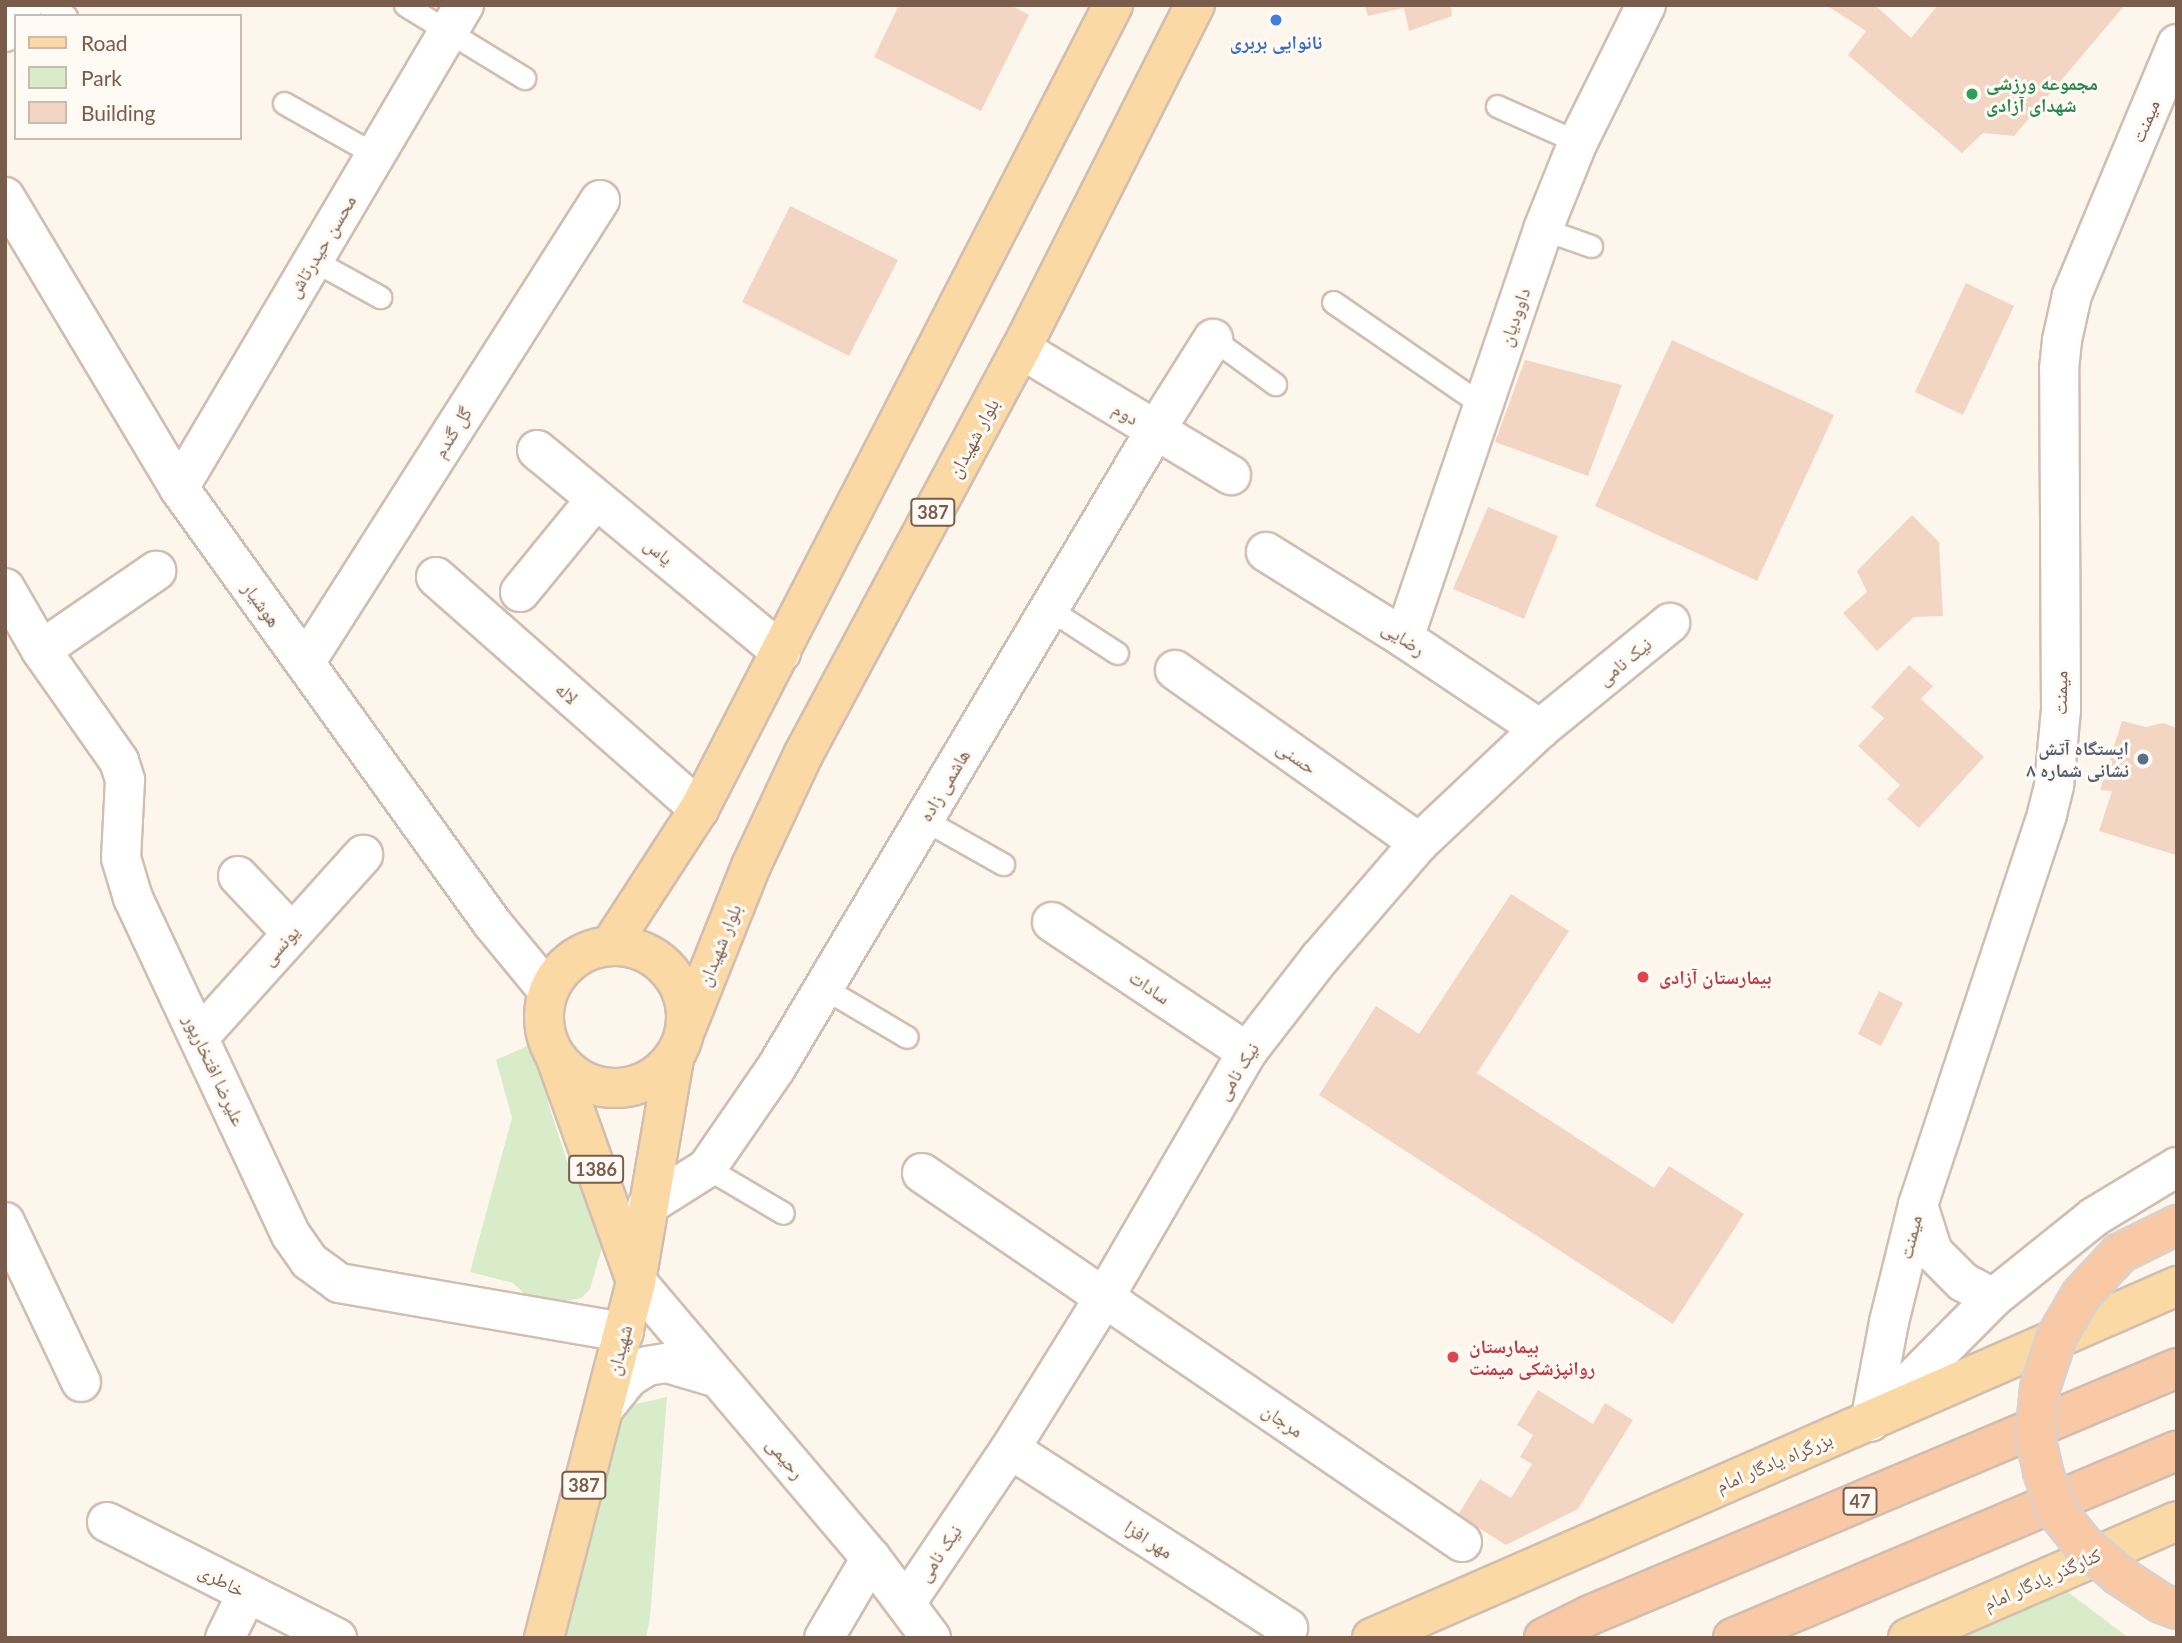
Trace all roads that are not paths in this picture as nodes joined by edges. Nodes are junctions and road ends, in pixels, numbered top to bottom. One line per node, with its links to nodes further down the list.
1 (47, 5): 6 (lane)
2 (405, 5): 7 (lane)
3 (1113, 5): 39 (main road)
4 (1195, 5): 22 (main road, بلوار شهیدان / 387)
5 (1646, 5): 12 (street, داوودیان)
6 (63, 14)
7 (456, 19): 9 (lane); 13 (street, محسن حیدرتاش)
8 (2177, 44): 63 (street, میمنت)
9 (524, 78)
10 (284, 103): 13 (lane)
11 (1497, 106): 12 (lane)
12 (1578, 142): 16 (street, داوودیان)
13 (376, 155): 18 (street, محسن حیدرتاش)
14 (5, 197): 28 (street, هوشیار)
15 (600, 200): 41 (street, گل گندم)
16 (1543, 229): 17 (lane); 24 (street, داوودیان)
17 (1591, 246)
18 (313, 260): 19 (lane); 28 (street, محسن حیدرتاش)
19 (380, 297)
20 (1333, 302): 24 (lane)
21 (1213, 338): 23 (lane); 25 (street, هاشمی زاده)
22 (1021, 349): 25 (street, دوم); 57 (main road, بلوار شهیدان / 387)
23 (1275, 384)
24 (1483, 406): 37 (street, داوودیان)
25 (1155, 431): 27 (street, دوم); 35 (street, هاشمی زاده)
26 (537, 450): 29 (street, یاس)
27 (1231, 475)
28 (179, 488): 41 (street, هوشیار)
29 (596, 499): 34 (street); 39 (street, یاس)
30 (1266, 552): 37 (street, رضایی)
31 (156, 572): 38 (street)
32 (436, 578): 44 (street, لاله)
33 (5, 588): 38 (street, علیرضا افتخارپور)
34 (520, 592)
35 (1049, 609): 40 (lane); 45 (street, هاشمی زاده)
36 (1670, 623): 43 (street, نیک نامی)
37 (1404, 638): 43 (street, رضایی)
38 (41, 650): 55 (street, علیرضا افتخارپور)
39 (781, 652): 44 (main road)
40 (1117, 653)
41 (304, 663): 54 (street, هوشیار)
42 (1175, 670): 46 (street, حسنی)
43 (1540, 729): 46 (street, نیک نامی)
44 (699, 809): 52 (main road)
45 (923, 819): 48 (lane); 53 (street, هاشمی زاده)
46 (1419, 843): 58 (street, نیک نامی)
47 (363, 855): 51 (street, یونسی)
48 (1003, 864)
49 (238, 876): 51 (street)
50 (1052, 922): 58 (street, سادات)
51 (291, 932): 55 (street, یونسی)
52 (610, 946): 54 (main road); 57 (main road)
53 (824, 988): 56 (lane); 61 (street, هاشمی زاده)
54 (548, 991): 59 (main road)
55 (200, 1036): 72 (street, علیرضا افتخارپور)
56 (907, 1037)
57 (680, 1042): 59 (main road); 64 (main road, شهیدان / 387)
58 (1247, 1052): 70 (street, نیک نامی)
59 (556, 1058): 68 (main road, 1386)
60 (2177, 1167): 71 (street)
61 (707, 1168): 64 (street, هاشمی زاده); 65 (lane)
62 (922, 1173): 70 (street, مرجان)
63 (1919, 1205): 71 (street); 77 (street, میمنت)
64 (647, 1206): 68 (main road, شهیدان / 387)
65 (783, 1213)
66 (5, 1222): 75 (street)
67 (2177, 1225): 86 (highway, bridge)
68 (636, 1281): 72 (main road, شهیدان / 387); 74 (street, رحیمی / 1386)
69 (2177, 1286): 77 (main road, بزرگراه یادگار امام)
70 (1104, 1298): 78 (street, نیک نامی); 82 (street, مرجان)
71 (1993, 1298): 77 (street)
72 (624, 1332): 76 (main road, شهیدان / 387)
73 (2177, 1368): 94 (highway, 47)
74 (718, 1378): 76 (street); 83 (street, رحیمی / 1386)
75 (81, 1382)
76 (604, 1408): 90 (main road, شهیدان / 387)
77 (1870, 1422): 93 (main road, بزرگراه یادگار امام)
78 (1010, 1449): 85 (street, نیک نامی); 87 (street, مهر افزا)
79 (2177, 1450): 95 (highway)
80 (2177, 1521): 96 (main road, کنارگذر یادگار امام)
81 (107, 1522): 84 (street, خاطری)
82 (1462, 1542)
83 (871, 1558): 85 (street, رحیمی / 1386); 91 (street)
84 (247, 1593): 88 (street); 89 (street, خاطری)
85 (906, 1603): 92 (street, رحیمی / 1386)
86 (2177, 1609)
87 (1288, 1628)
88 (225, 1638)
89 (337, 1638)
90 (544, 1638)
91 (824, 1638)
92 (931, 1638)
93 (1372, 1638)
94 (1544, 1638)
95 (1733, 1638)
96 (1908, 1638)

